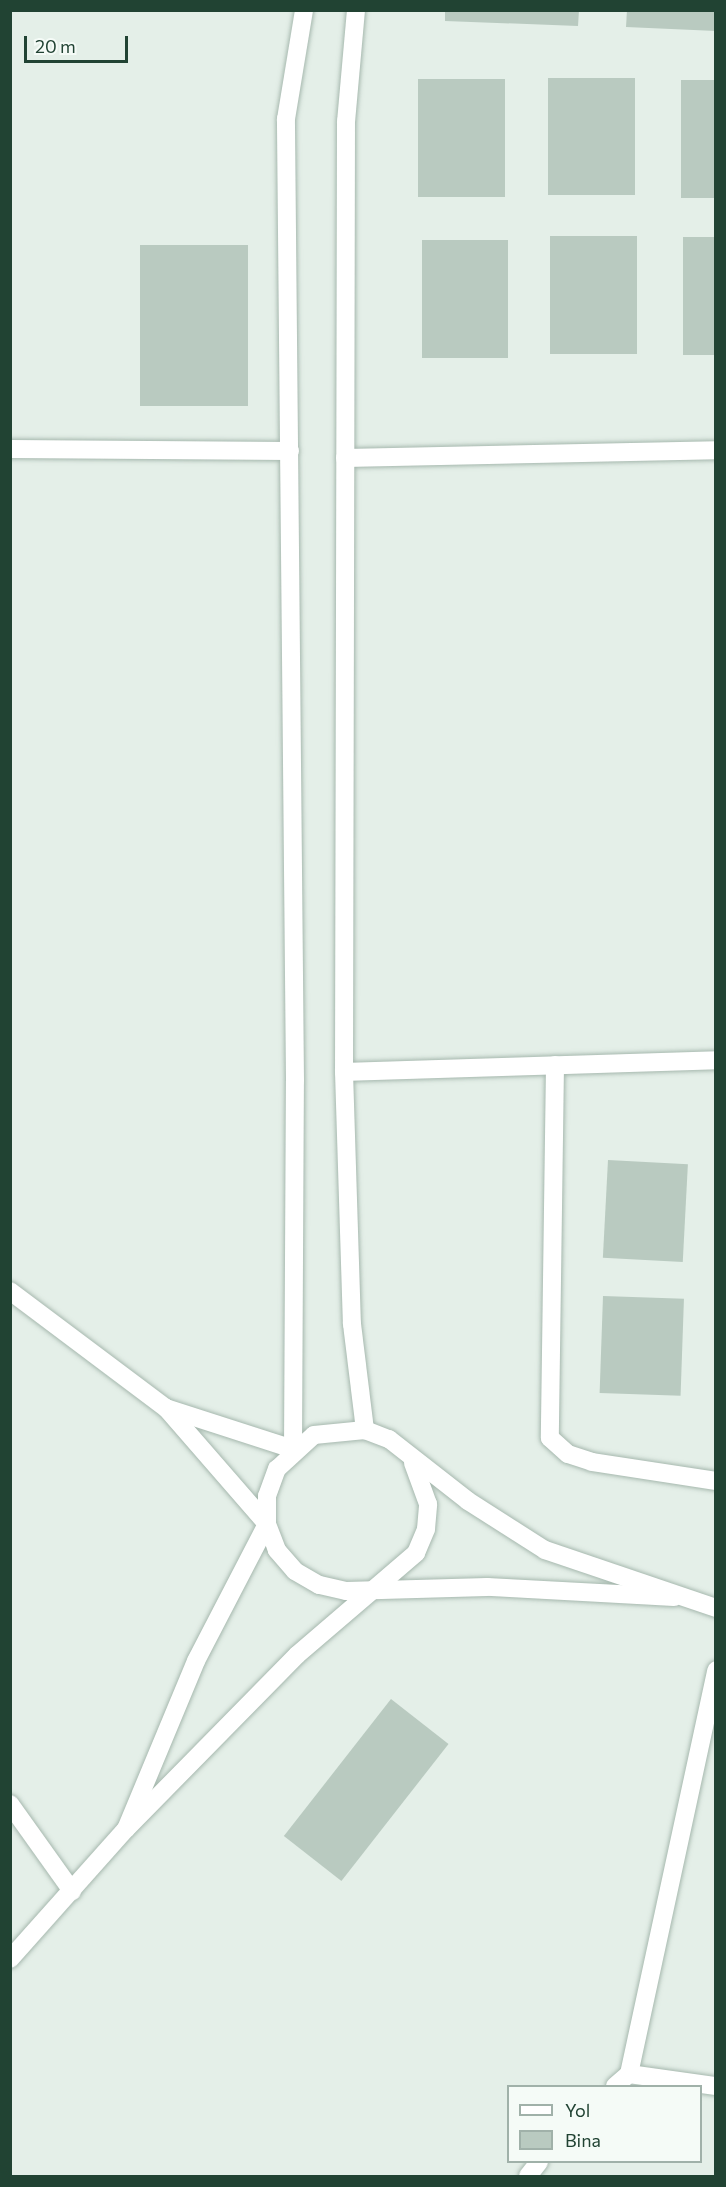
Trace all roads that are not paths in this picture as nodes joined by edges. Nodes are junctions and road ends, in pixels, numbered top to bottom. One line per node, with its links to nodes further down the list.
1 (304, 10): 4 (street)
2 (356, 10): 6 (street)
3 (10, 449): 4 (street)
4 (290, 450): 13 (street)
5 (716, 450): 6 (street)
6 (345, 458): 9 (street)
7 (716, 1060): 8 (street)
8 (555, 1065): 9 (street); 15 (street)
9 (344, 1071): 12 (street)
10 (10, 1291): 11 (street)
11 (166, 1408): 13 (street); 16 (street)
12 (365, 1430): 13 (street); 14 (street)
13 (293, 1449): 16 (street)
14 (409, 1456): 17 (street); 18 (street)
15 (716, 1481)
16 (267, 1524): 17 (street); 22 (street)
17 (374, 1586): 18 (street); 22 (street)
18 (674, 1597): 19 (street)
19 (716, 1608)
20 (716, 1670): 25 (street)
21 (10, 1804): 23 (street)
22 (126, 1829): 23 (street)
23 (72, 1891): 24 (street)
24 (10, 1959)
25 (629, 2074): 26 (street); 27 (street)
26 (616, 2085)
27 (716, 2086)
28 (538, 2163): 29 (street)
29 (528, 2176)

